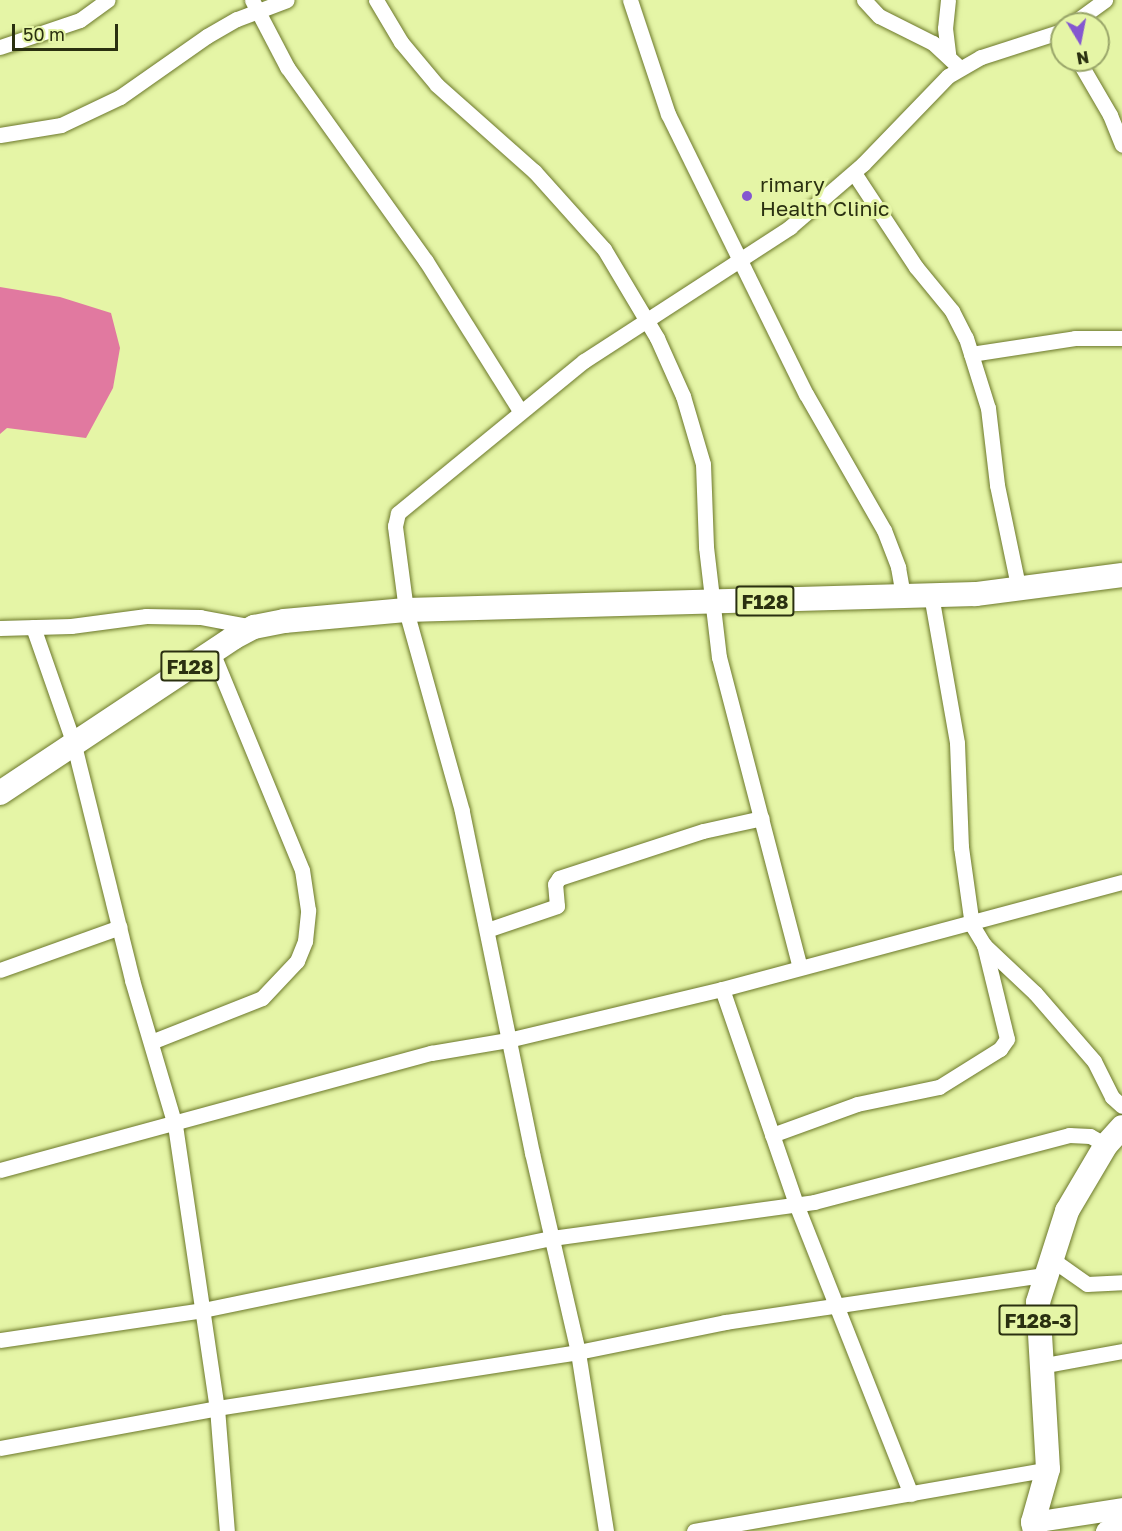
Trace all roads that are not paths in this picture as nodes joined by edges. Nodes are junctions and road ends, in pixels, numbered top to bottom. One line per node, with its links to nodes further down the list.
1 (108, 0): 11 (street)
2 (287, 0): 8 (street)
3 (376, 0): 19 (street)
4 (630, 0): 18 (street)
5 (864, 0): 12 (street)
6 (948, 0): 12 (street)
7 (1105, 0): 9 (street)
8 (255, 6): 15 (street); 22 (street)
9 (1088, 12)
10 (1050, 35): 13 (street)
11 (0, 47)
12 (948, 54): 13 (street)
13 (960, 68): 17 (street)
14 (1085, 72): 16 (street)
15 (0, 135)
16 (1122, 145)
17 (854, 173): 18 (street); 21 (street)
18 (739, 264): 19 (street); 26 (street)
19 (647, 318): 22 (street); 27 (street)
20 (1122, 338): 21 (street)
21 (970, 354): 24 (street)
22 (520, 411): 28 (street)
23 (1122, 575): 24 (main road, F128)
24 (1018, 590): 25 (main road, F128)
25 (932, 595): 26 (main road, F128); 37 (street)
26 (903, 596): 27 (main road, F128)
27 (712, 603): 28 (main road, F128); 35 (street)
28 (406, 610): 30 (main road, F128); 39 (street)
29 (33, 627): 30 (street); 31 (street); 33 (street)
30 (254, 627): 32 (main road, F128)
31 (0, 628)
32 (212, 652): 33 (main road, F128); 45 (street)
33 (74, 741): 34 (main road, F128); 38 (street)
34 (0, 794)
35 (762, 818): 39 (street); 41 (street)
36 (1122, 882): 37 (street)
37 (972, 925): 40 (street); 41 (street)
38 (120, 927): 42 (street); 45 (street)
39 (487, 930): 44 (street)
40 (984, 945): 46 (street); 49 (street)
41 (800, 967): 43 (street)
42 (0, 970)
43 (722, 989): 44 (street); 49 (street)
44 (508, 1040): 47 (street); 53 (street)
45 (151, 1042): 47 (street)
46 (1122, 1106)
47 (176, 1125): 51 (street); 57 (street)
48 (1122, 1127): 50 (main road, F128-3)
49 (772, 1135): 52 (street)
50 (1106, 1145): 52 (street); 54 (main road, F128-3)
51 (0, 1170)
52 (796, 1204): 53 (street); 56 (street)
53 (552, 1238): 57 (street); 60 (street)
54 (1047, 1266): 55 (street); 56 (street); 61 (main road, F128-3)
55 (1122, 1282)
56 (836, 1305): 60 (street); 65 (street)
57 (203, 1310): 58 (street); 62 (street)
58 (0, 1340)
59 (1122, 1351): 61 (street)
60 (578, 1352): 62 (street); 70 (street)
61 (1040, 1366): 64 (main road, F128-3)
62 (217, 1408): 63 (street); 69 (street)
63 (0, 1448)
64 (1048, 1469): 65 (street); 67 (main road, F128-3)
65 (911, 1494): 71 (street)
66 (1122, 1508): 67 (street)
67 (1034, 1527)
68 (1122, 1528): 72 (street)
69 (227, 1531)
70 (606, 1531)
71 (694, 1531)
72 (1106, 1531)

